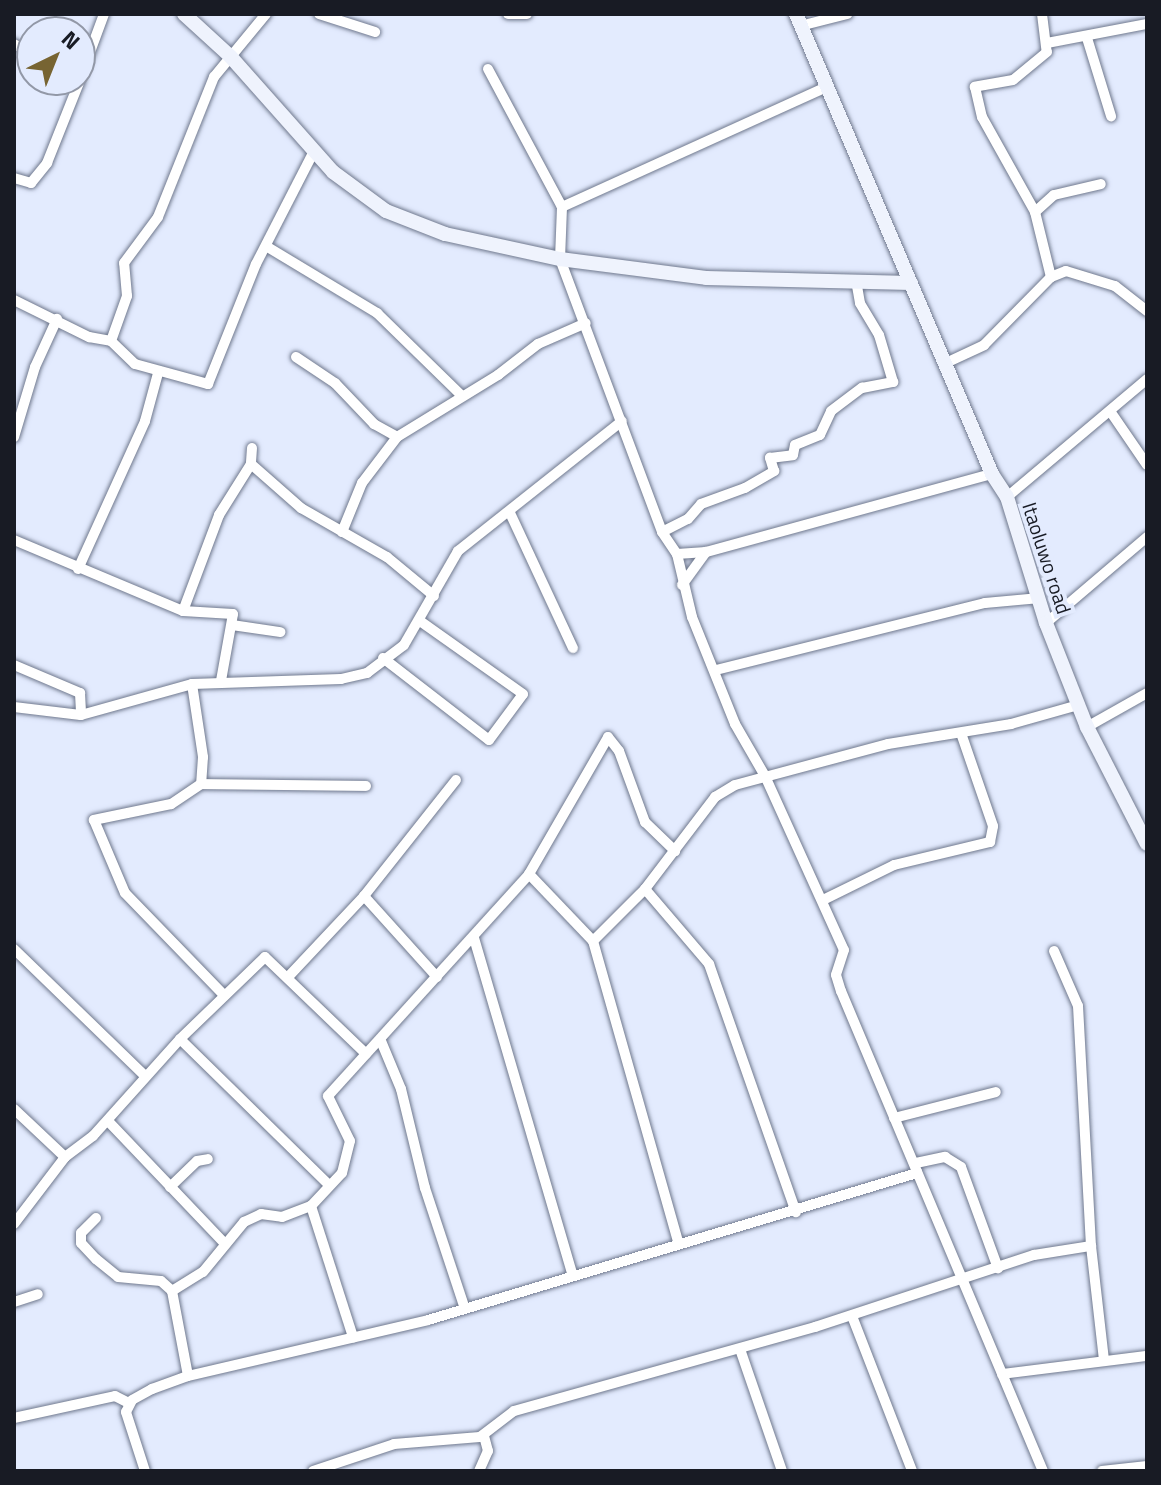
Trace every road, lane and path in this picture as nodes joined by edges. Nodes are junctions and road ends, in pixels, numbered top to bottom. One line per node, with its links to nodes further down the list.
1 (104, 14): 12 (street)
2 (184, 14): 15 (street)
3 (266, 14): 15 (street)
4 (319, 14): 11 (street)
5 (508, 14): 6 (street)
6 (527, 14)
7 (847, 14): 9 (street)
8 (1042, 14): 14 (street)
9 (798, 20): 17 (street, Itaoluwo road)
10 (1147, 24): 13 (street)
11 (375, 32)
12 (96, 36)
13 (1087, 38): 14 (street); 19 (street)
14 (1047, 43): 24 (street)
15 (230, 56): 20 (street); 34 (street)
16 (488, 69): 23 (street)
17 (826, 87): 23 (street); 29 (street, Itaoluwo road)
18 (74, 96): 21 (street)
19 (1111, 116)
20 (313, 153): 25 (street); 26 (street)
21 (14, 178)
22 (1101, 184): 24 (street)
23 (562, 207): 26 (street)
24 (1035, 212): 27 (street)
25 (266, 246): 37 (street); 39 (street)
26 (560, 259): 28 (street); 33 (street)
27 (1051, 277): 31 (street); 36 (street)
28 (856, 280): 29 (street); 51 (street)
29 (911, 283): 36 (street, Itaoluwo road)
30 (14, 300): 32 (street)
31 (1147, 311)
32 (57, 319): 34 (street); 42 (street)
33 (586, 323): 39 (street); 41 (street)
34 (111, 341): 37 (street)
35 (296, 357): 43 (street)
36 (948, 362): 47 (street, Itaoluwo road)
37 (158, 373): 56 (street)
38 (1147, 379): 40 (street)
39 (461, 395): 43 (street)
40 (1110, 411): 46 (street); 48 (street)
41 (622, 421): 49 (street); 51 (street)
42 (14, 437)
43 (397, 437): 50 (street)
44 (252, 448): 45 (street)
45 (251, 464): 50 (street); 60 (street)
46 (1147, 465)
47 (992, 474): 48 (street, Itaoluwo road); 54 (street)
48 (1007, 497): 59 (street, Itaoluwo road)
49 (510, 513): 58 (street); 65 (street)
50 (342, 532): 58 (street)
51 (662, 532): 55 (street)
52 (1147, 537): 62 (street)
53 (14, 540): 56 (street)
54 (706, 552): 55 (street); 57 (street)
55 (677, 554): 57 (street)
56 (78, 569): 60 (street)
57 (682, 585): 68 (street)
58 (434, 596): 61 (street)
59 (1040, 598): 62 (street, Itaoluwo road); 68 (street)
60 (183, 611): 63 (street)
61 (420, 621): 66 (street); 66 (street)
62 (1046, 623): 72 (street, Itaoluwo road)
63 (232, 625): 64 (street); 69 (street)
64 (280, 632)
65 (573, 648)
66 (383, 658): 69 (street)
67 (14, 665): 74 (street)
68 (716, 670): 77 (street)
69 (221, 681): 70 (street)
70 (192, 684): 74 (street); 79 (street)
71 (1147, 693): 75 (street)
72 (1078, 705): 75 (street, Itaoluwo road); 76 (street)
73 (14, 707): 74 (street)
74 (81, 715)
75 (1087, 727): 81 (street, Itaoluwo road)
76 (961, 733): 77 (street); 86 (street)
77 (765, 776): 82 (street); 86 (street)
78 (456, 780): 85 (street)
79 (201, 784): 80 (street); 93 (street)
80 (366, 786)
81 (1147, 844)
82 (675, 851): 83 (street); 84 (street)
83 (529, 874): 87 (street); 88 (street)
84 (645, 889): 88 (street); 108 (street)
85 (364, 896): 91 (street); 92 (street)
86 (823, 900): 100 (street)
87 (474, 938): 92 (street); 115 (street)
88 (593, 941): 112 (street)
89 (14, 949): 97 (street)
90 (1054, 951): 113 (street)
91 (289, 976): 93 (street); 96 (street)
92 (437, 977): 95 (street)
93 (224, 995): 94 (street)
94 (180, 1039): 97 (street); 105 (street)
95 (381, 1041): 96 (street); 120 (street)
96 (366, 1054): 105 (street)
97 (145, 1076): 101 (street)
98 (996, 1092): 100 (street)
99 (14, 1109): 102 (street)
100 (894, 1118): 104 (street)
101 (108, 1121): 102 (street); 106 (street)
102 (65, 1157): 110 (street)
103 (208, 1159): 106 (street)
104 (917, 1168): 108 (street); 114 (street); 116 (street)
105 (329, 1185): 107 (street)
106 (170, 1187): 111 (street)
107 (311, 1206): 111 (street); 122 (street)
108 (796, 1212): 112 (street)
109 (96, 1218): 117 (street)
110 (14, 1224)
111 (224, 1243): 117 (street)
112 (679, 1244): 115 (street)
113 (1091, 1246): 114 (street); 125 (street)
114 (998, 1268): 116 (street)
115 (572, 1274): 120 (street)
116 (963, 1280): 121 (street); 126 (street)
117 (172, 1291): 127 (street)
118 (38, 1294): 119 (street)
119 (14, 1302)
120 (464, 1306): 122 (street)
121 (852, 1316): 123 (street); 137 (street)
122 (353, 1337): 127 (street)
123 (740, 1349): 130 (street); 136 (street)
124 (1147, 1356): 125 (street)
125 (1104, 1360): 126 (street)
126 (1002, 1374): 138 (street)
127 (188, 1376): 128 (street)
128 (129, 1403): 129 (street); 133 (street)
129 (14, 1418)
130 (484, 1436): 132 (street); 135 (street)
131 (1147, 1466): 139 (street)
132 (334, 1468): 134 (street)
133 (145, 1471)
134 (313, 1471)
135 (479, 1471)
136 (782, 1471)
137 (912, 1471)
138 (1043, 1471)
139 (1102, 1471)

